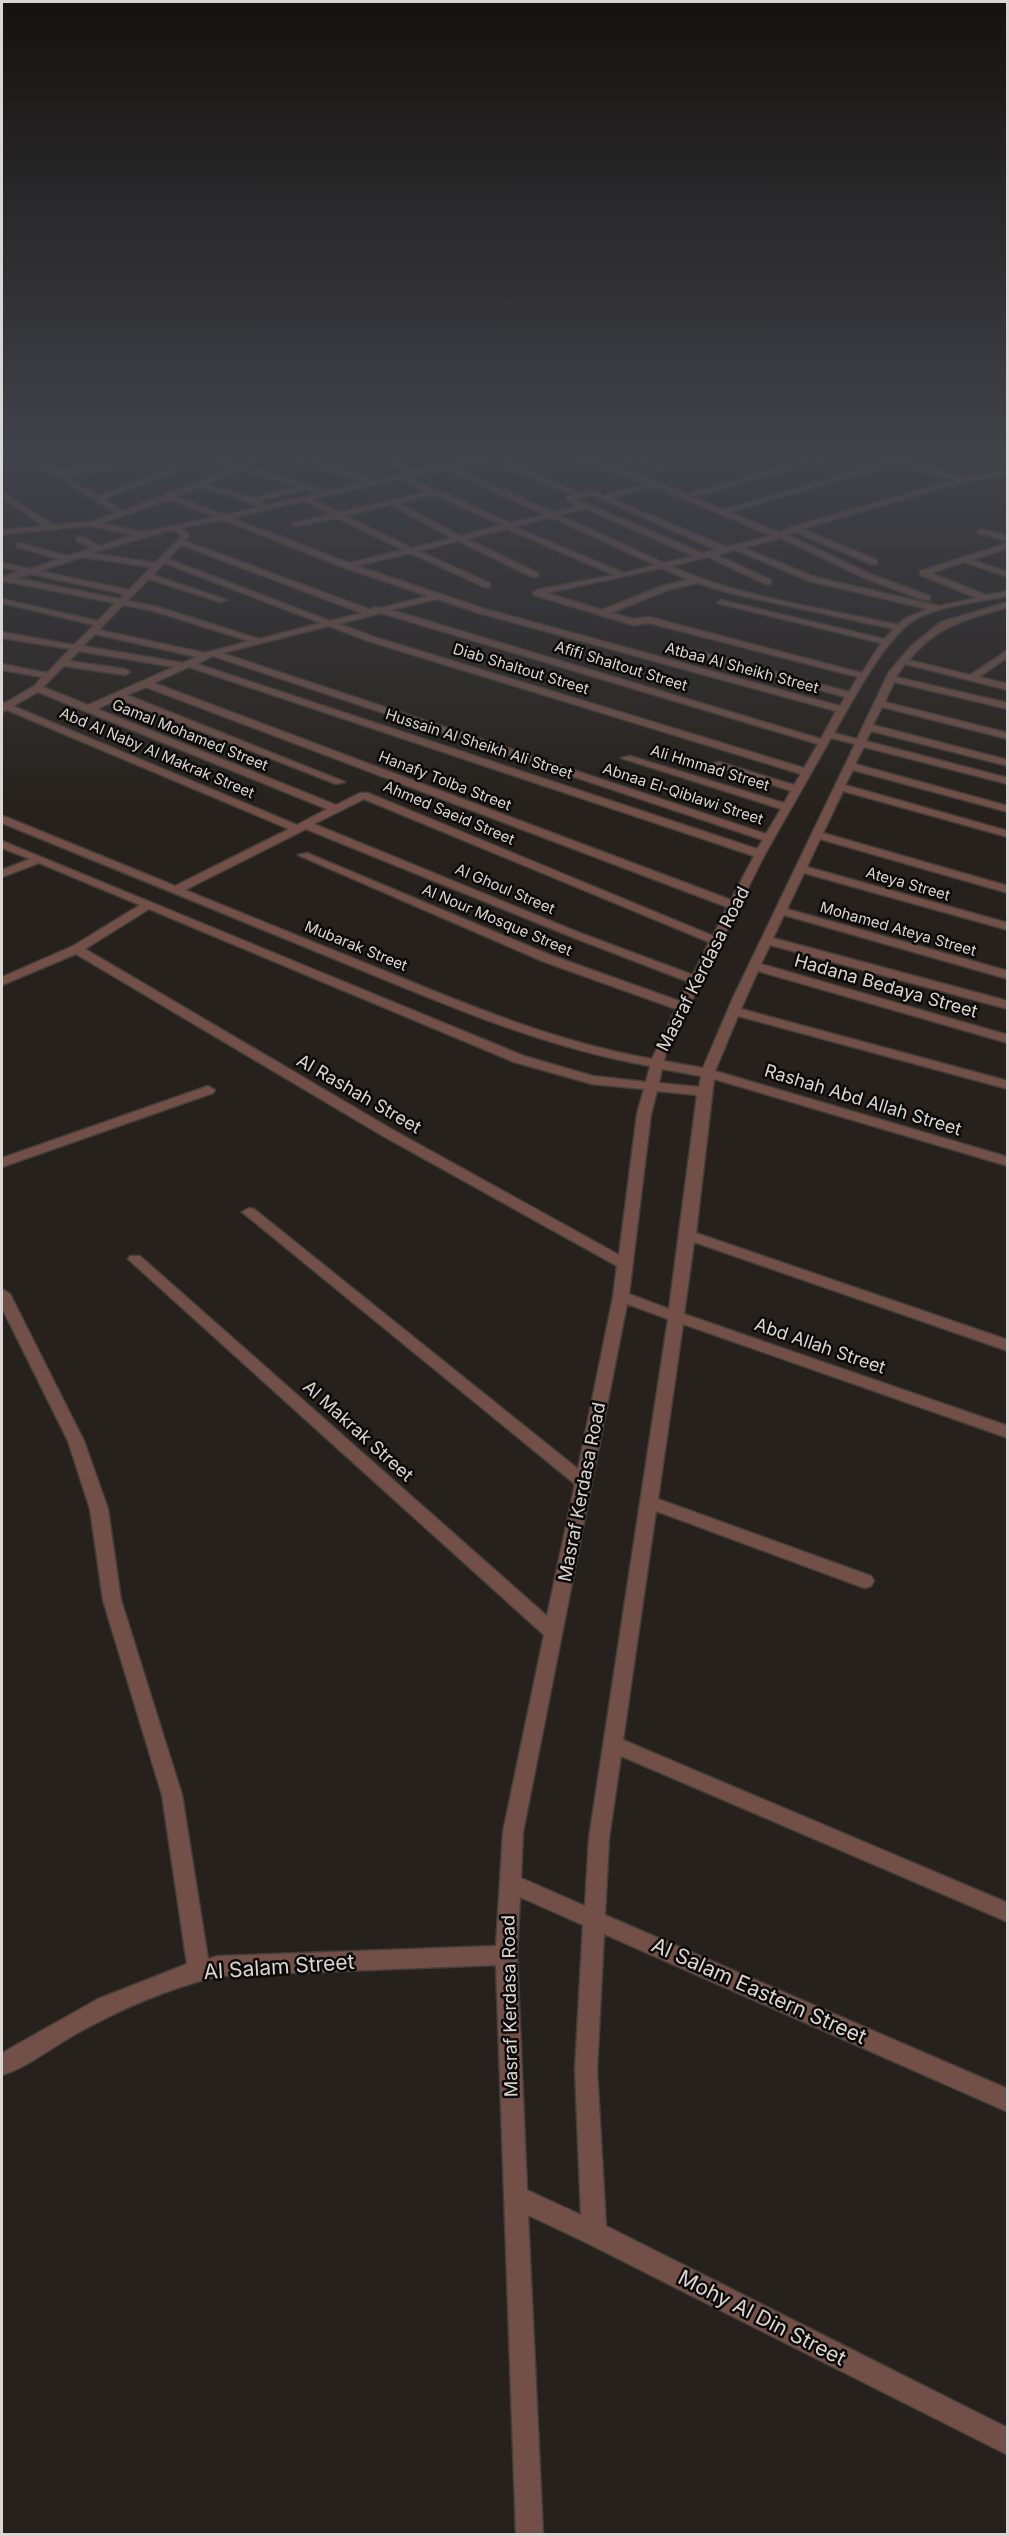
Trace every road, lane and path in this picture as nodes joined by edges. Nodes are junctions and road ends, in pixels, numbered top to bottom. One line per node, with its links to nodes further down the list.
1 (19, 574): 16 (street)
2 (46, 574): 20 (street)
3 (193, 574): 32 (street, Diab Shaltout Street)
4 (272, 574): 30 (street, Afifi Shaltout Street)
5 (373, 574): 22 (street, Atbaa Al Sheikh Street)
6 (464, 574): 19 (street)
7 (619, 574): 15 (street)
8 (629, 574): 15 (street)
9 (683, 574): 17 (street)
10 (750, 574): 18 (street)
11 (801, 574): 29 (street)
12 (863, 574): 29 (street)
13 (926, 574): 23 (street)
14 (148, 576): 20 (street); 24 (street)
15 (623, 576): 31 (street)
16 (4, 579): 26 (street)
17 (698, 580): 31 (street); 34 (street)
18 (768, 582)
19 (487, 585)
20 (132, 593): 26 (street)
21 (1008, 593): 23 (street, Masraf Kerdasa Road)
22 (437, 596): 30 (street); 60 (street, Atbaa Al Sheikh Street)
23 (983, 597): 29 (street, Masraf Kerdasa Road)
24 (223, 600)
25 (2, 601): 33 (street, Abnaa El-Qiblawi Street)
26 (122, 603): 33 (street); 36 (street)
27 (721, 603): 37 (street)
28 (1008, 604): 42 (street)
29 (941, 607): 34 (street, Masraf Kerdasa Road)
30 (373, 610): 32 (street); 63 (street, Afifi Shaltout Street)
31 (602, 613): 48 (street)
32 (327, 622): 36 (street); 69 (street, Diab Shaltout Street)
33 (98, 628): 38 (street); 41 (street, Abnaa El-Qiblawi Street)
34 (899, 628): 37 (street, Masraf Kerdasa Road)
35 (2, 635): 38 (street, Hussain Al Sheikh Ali Street)
36 (258, 641): 41 (street)
37 (886, 642): 48 (street, Masraf Kerdasa Road)
38 (78, 648): 43 (street); 44 (street, Hussain Al Sheikh Ali Street)
39 (683, 650): 55 (street)
40 (1008, 653): 50 (street)
41 (209, 655): 44 (street); 81 (street, Abnaa El-Qiblawi Street)
42 (903, 661): 49 (street); 50 (street)
43 (63, 663): 46 (street); 47 (street)
44 (186, 665): 51 (street); 83 (street, Hussain Al Sheikh Ali Street)
45 (2, 667): 47 (street)
46 (125, 672)
47 (49, 676): 53 (street)
48 (864, 676): 55 (street, Masraf Kerdasa Road)
49 (891, 678): 56 (street); 57 (street)
50 (972, 678): 52 (street)
51 (145, 683): 54 (street); 91 (street, Hanafy Tolba Street)
52 (1008, 687)
53 (37, 688): 58 (street); 59 (street, Gamal Mohamed Street)
54 (118, 695): 59 (street); 71 (street)
55 (851, 696): 60 (street, Masraf Kerdasa Road)
56 (879, 703): 61 (street); 62 (street)
57 (1008, 706)
58 (3, 707): 78 (street, Abd Al Naby Al Makrak Street)
59 (87, 709): 75 (street, Gamal Mohamed Street)
60 (842, 710): 63 (street, Masraf Kerdasa Road)
61 (868, 727): 64 (street); 66 (street)
62 (1008, 736)
63 (825, 738): 64 (street, Afifi Shaltout Street); 69 (street, Masraf Kerdasa Road)
64 (861, 743): 68 (street); 70 (street, Afifi Shaltout Street)
65 (626, 758): 74 (street, Ali Hmmad Street)
66 (1008, 763)
67 (715, 764): 73 (street)
68 (850, 766): 72 (street); 76 (street)
69 (805, 772): 73 (street, Masraf Kerdasa Road)
70 (1008, 781)
71 (340, 783)
72 (840, 788): 79 (street); 80 (street)
73 (796, 789): 74 (street, Masraf Kerdasa Road)
74 (786, 807): 81 (street, Masraf Kerdasa Road)
75 (333, 808): 78 (street, Ahmed Saeid Street); 97 (street, Ahmed Saeid Street)
76 (1008, 809)
77 (2, 819): 88 (street, Mubarak Street)
78 (300, 826): 88 (street, Ahmed Saeid Street); 101 (street, Al Ghoul Street)
79 (1008, 834)
80 (817, 835): 86 (street); 89 (street)
81 (769, 838): 83 (street, Masraf Kerdasa Road)
82 (2, 844): 85 (street)
83 (760, 854): 91 (street, Masraf Kerdasa Road)
84 (303, 855): 104 (street, Al Nour Mosque Street)
85 (38, 860): 87 (street); 90 (street)
86 (801, 869): 93 (street); 95 (street, Ateya Street)
87 (2, 874)
88 (176, 890): 92 (street, Mubarak Street)
89 (1008, 890)
90 (147, 906): 94 (street); 98 (street)
91 (735, 906): 97 (street, Masraf Kerdasa Road)
92 (223, 909): 94 (street); 107 (street, Mubarak Street)
93 (781, 911): 96 (street); 100 (street, Mohamed Ateya Street)
94 (194, 925): 110 (street)
95 (1008, 927)
96 (767, 940): 99 (street); 103 (street)
97 (716, 941): 101 (street, Masraf Kerdasa Road)
98 (77, 949): 102 (street); 118 (street, Al Rashah Street)
99 (754, 966): 105 (street); 106 (street, Hadana Bedaya Street)
100 (1008, 975)
101 (696, 980): 104 (street, Masraf Kerdasa Road)
102 (2, 981)
103 (1008, 1005)
104 (683, 1007): 107 (street, Masraf Kerdasa Road)
105 (734, 1011): 108 (street); 109 (street)
106 (1008, 1039)
107 (656, 1064): 108 (street, Mubarak Street); 110 (street, Masraf Kerdasa Road)
108 (708, 1073): 112 (street); 113 (street, Rashah Abd Allah Street)
109 (1008, 1085)
110 (651, 1088): 112 (street); 118 (street, Masraf Kerdasa Road)
111 (208, 1090): 114 (street)
112 (705, 1092): 116 (street)
113 (1008, 1162)
114 (2, 1163)
115 (249, 1212): 124 (street)
116 (688, 1235): 121 (street); 122 (street)
117 (135, 1259): 127 (street, Al Makrak Street)
118 (626, 1265): 120 (street, Masraf Kerdasa Road)
119 (2, 1294): 133 (street)
120 (621, 1297): 121 (street, Abd Allah Street); 124 (street, Masraf Kerdasa Road)
121 (675, 1317): 123 (street, Abd Allah Street); 125 (street)
122 (1008, 1346)
123 (1008, 1432)
124 (584, 1483): 127 (street, Masraf Kerdasa Road)
125 (648, 1502): 126 (street); 128 (street)
126 (865, 1581)
127 (554, 1633): 129 (street, Masraf Kerdasa Road)
128 (612, 1744): 130 (street); 131 (street)
129 (510, 1883): 131 (street, Al Salam Eastern Street); 132 (street, Masraf Kerdasa Road)
130 (1008, 1912)
131 (595, 1919): 135 (street, Al Salam Eastern Street); 137 (street)
132 (506, 1955): 133 (street, Al Salam Street); 136 (street, Masraf Kerdasa Road)
133 (199, 1970): 134 (street, Al Salam Street)
134 (2, 2065)
135 (1008, 2101)
136 (515, 2197): 137 (street, Mohy Al Din Street); 139 (street, Masraf Kerdasa Road)
137 (594, 2233): 138 (street, Mohy Al Din Street)
138 (1008, 2442)
139 (529, 2535)

